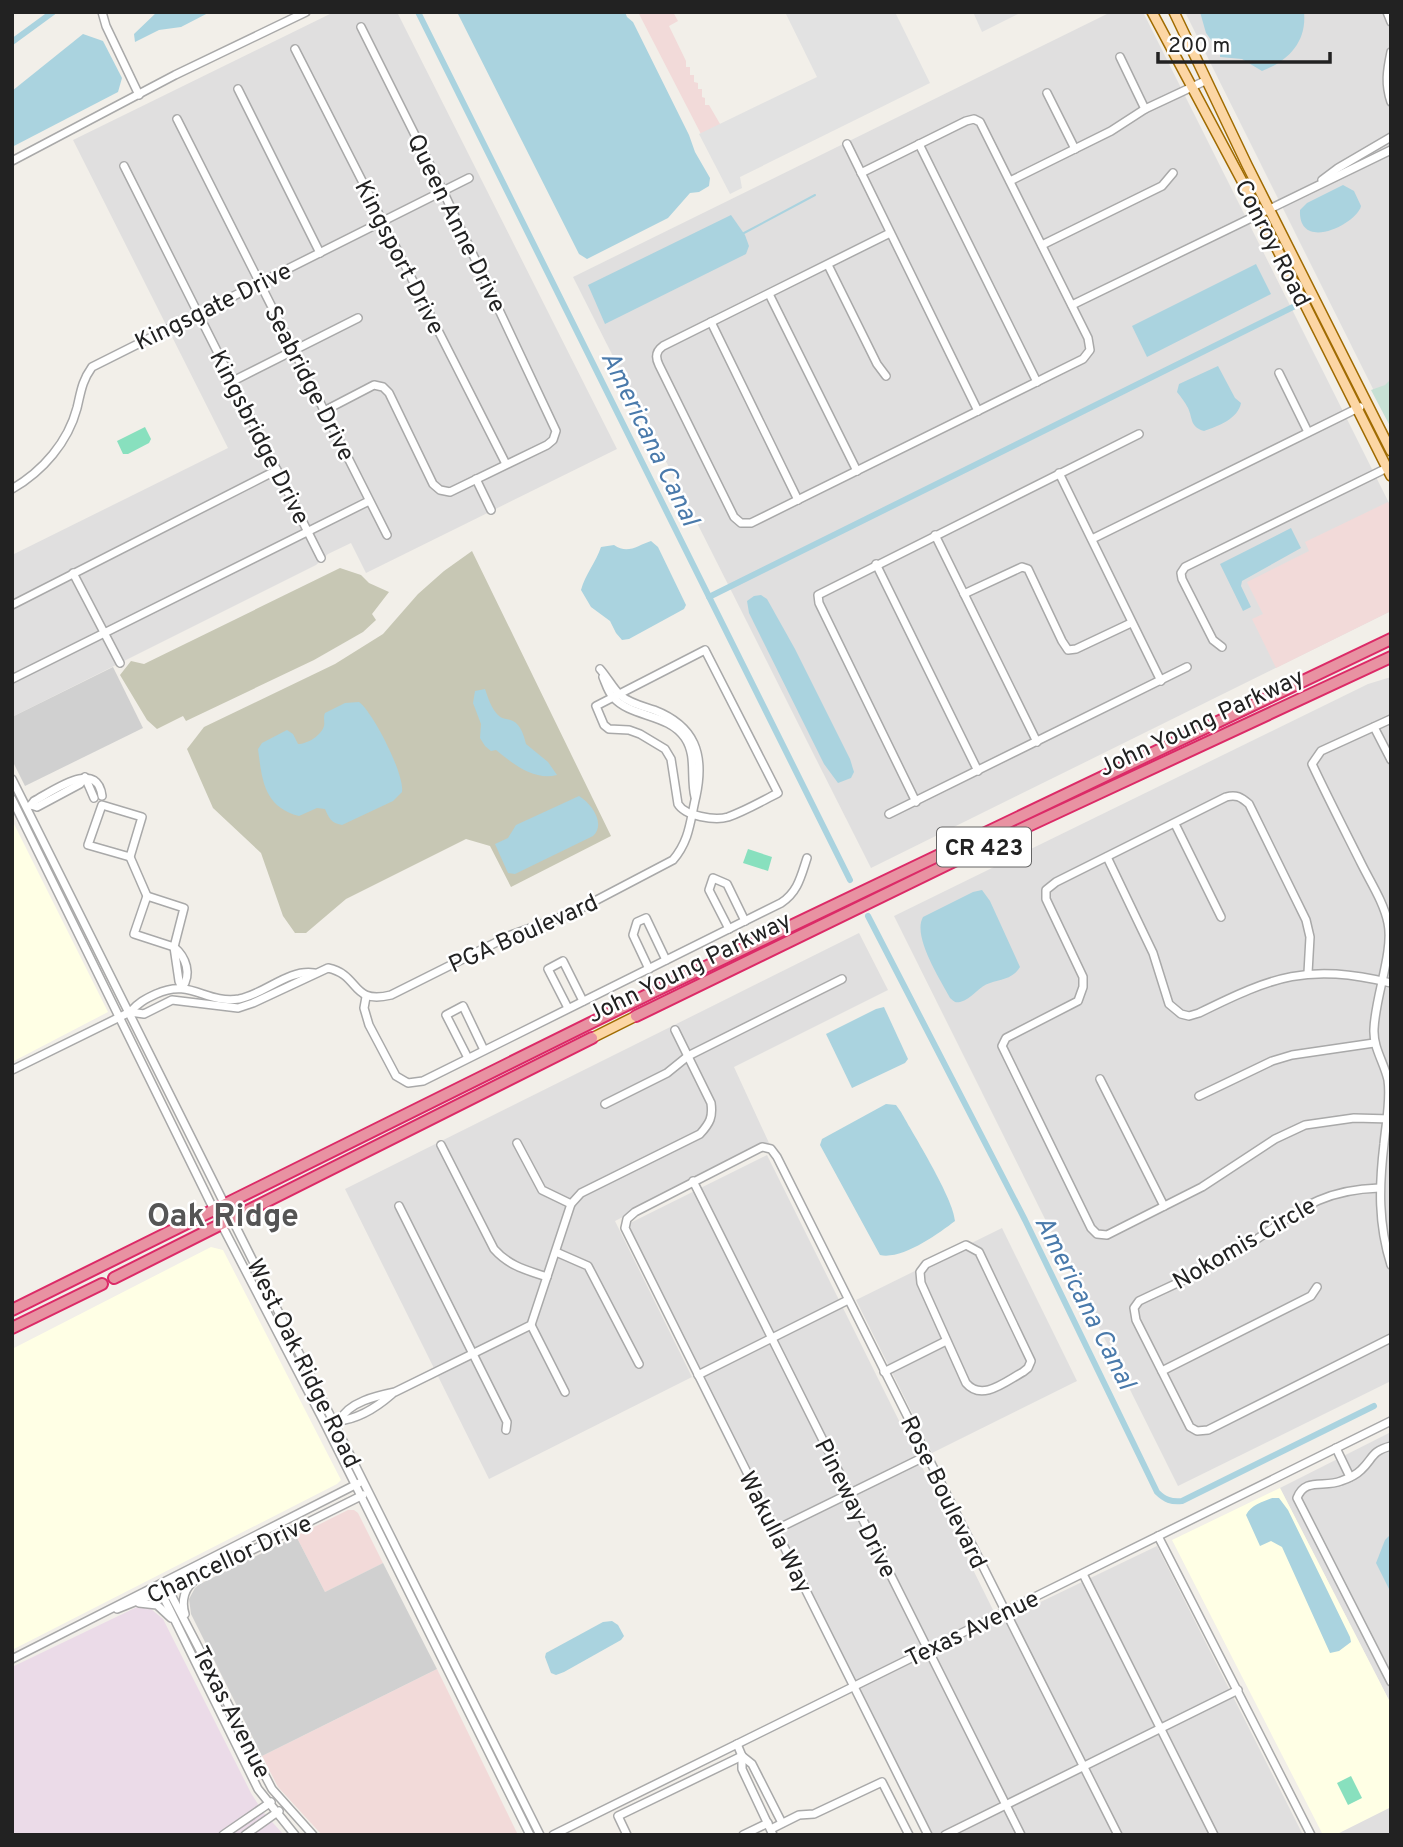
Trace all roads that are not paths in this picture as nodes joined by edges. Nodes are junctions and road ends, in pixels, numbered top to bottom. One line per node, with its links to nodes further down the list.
1 (103, 12): 15 (street)
2 (306, 12): 15 (street)
3 (1153, 12): 12 (main road, Conroy Road)
4 (1174, 12): 11 (main road, Conroy Road)
5 (1387, 12): 6 (street)
6 (1391, 22)
7 (360, 27): 33 (street, Queen Anne Drive)
8 (295, 49): 36 (street, Kingsport Drive)
9 (1391, 52): 16 (street)
10 (1120, 57): 17 (street)
11 (1207, 80): 12 (street); 34 (main road, Conroy Road)
12 (1192, 87): 17 (street); 35 (main road, Conroy Road)
13 (237, 89): 39 (street)
14 (1047, 93): 23 (street)
15 (139, 95): 26 (street)
16 (1391, 102)
17 (1145, 108): 23 (street)
18 (177, 119): 41 (street, Seabridge Drive)
19 (1391, 137): 22 (street)
20 (847, 144): 28 (street)
21 (919, 144): 28 (street); 31 (street); 51 (street)
22 (1375, 148): 25 (street); 32 (street)
23 (1075, 149): 31 (street)
24 (1391, 150): 25 (street)
25 (1379, 156): 32 (street)
26 (12, 161)
27 (124, 166): 44 (street, Kingsbridge Drive)
28 (861, 173): 37 (street)
29 (1173, 173): 38 (street)
30 (469, 178): 33 (street, Kingsgate Drive)
31 (1010, 181): 38 (street)
32 (1313, 187): 34 (street)
33 (443, 191): 36 (street, Kingsgate Drive); 59 (street, Queen Anne Drive)
34 (1268, 209): 35 (street); 52 (main road, Conroy Road)
35 (1259, 213): 43 (street); 53 (main road, Conroy Road)
36 (382, 222): 39 (street, Kingsgate Drive); 59 (street, Kingsport Drive)
37 (890, 233): 40 (street); 55 (street)
38 (1042, 245): 43 (street)
39 (320, 253): 41 (street, Kingsgate Drive)
40 (828, 265): 42 (street); 49 (street)
41 (259, 283): 44 (street, Kingsgate Drive); 47 (street, Seabridge Drive)
42 (769, 293): 46 (street); 62 (street)
43 (1072, 305): 51 (street)
44 (198, 313): 50 (street, Kingsbridge Drive); 65 (street, Kingsgate Drive)
45 (358, 318): 47 (street)
46 (710, 322): 66 (street); 66 (street)
47 (293, 350): 50 (street); 54 (street, Seabridge Drive)
48 (1279, 373): 56 (street)
49 (886, 376)
50 (233, 381): 60 (street, Kingsbridge Drive)
51 (1037, 382): 55 (street)
52 (1367, 403): 53 (street); 58 (main road, Conroy Road)
53 (1357, 409): 56 (street); 61 (main road, Conroy Road)
54 (324, 411): 64 (street); 67 (street, Seabridge Drive)
55 (978, 411): 62 (street)
56 (1308, 432): 72 (street)
57 (1139, 434): 63 (street)
58 (1391, 451)
59 (506, 464): 64 (street)
60 (277, 470): 69 (street, Kingsbridge Drive); 75 (street)
61 (1389, 470): 81 (street)
62 (857, 471): 66 (street)
63 (1059, 473): 70 (street); 72 (street)
64 (476, 479): 68 (street)
65 (12, 489)
66 (798, 500)
67 (369, 501): 69 (street); 71 (street, Seabridge Drive)
68 (491, 510)
69 (308, 531): 73 (street, Kingsbridge Drive); 79 (street)
70 (935, 535): 74 (street); 76 (street)
71 (387, 536)
72 (1092, 539): 78 (street)
73 (321, 558)
74 (876, 565): 92 (street); 97 (street)
75 (74, 573): 77 (street); 79 (street)
76 (964, 594): 78 (street); 90 (street)
77 (12, 605)
78 (1131, 622): 86 (street)
79 (105, 633): 83 (street); 85 (street)
80 (1391, 639): 101 (highway, John Young Parkway / CR 423)
81 (1222, 647)
82 (1391, 656): 103 (highway, John Young Parkway / CR 423)
83 (120, 663)
84 (1187, 667): 86 (street)
85 (12, 679)
86 (1161, 681): 90 (street)
87 (616, 696): 99 (street, PGA Boulevard); 99 (street); 99 (street)
88 (1391, 719): 89 (street)
89 (1374, 727): 91 (street); 118 (street)
90 (1037, 742): 92 (street)
91 (1391, 760)
92 (978, 771): 97 (street)
93 (85, 777): 93 (street); 95 (street)
94 (12, 779): 109 (street, West Oak Ridge Road)
95 (98, 797)
96 (12, 799): 102 (street, West Oak Ridge Road)
97 (916, 802): 98 (street)
98 (889, 814)
99 (693, 815): 122 (street, PGA Boulevard)
100 (1175, 824): 105 (street); 108 (street); 116 (street)
101 (997, 826): 103 (highway); 121 (highway, John Young Parkway / CR 423)
102 (37, 847): 109 (street); 127 (street, West Oak Ridge Road)
103 (983, 848): 126 (highway, John Young Parkway / CR 423)
104 (130, 857): 104 (street); 107 (street)
105 (1107, 857): 116 (street); 146 (street)
106 (807, 858): 110 (street)
107 (147, 896): 112 (street); 112 (street)
108 (1221, 917)
109 (83, 918): 125 (street, West Oak Ridge Road)
110 (745, 921): 111 (street); 111 (street)
111 (729, 929): 113 (street)
112 (174, 947): 120 (street)
113 (666, 960): 114 (street); 114 (street)
114 (649, 969): 123 (street)
115 (315, 973): 120 (street); 122 (street); 125 (street)
116 (1308, 973): 118 (street)
117 (842, 979): 132 (street)
118 (1381, 981): 119 (street); 130 (street)
119 (1391, 983)
120 (182, 988): 125 (street)
121 (653, 992): 126 (highway); 143 (highway, John Young Parkway / CR 423)
122 (366, 997): 133 (street)
123 (583, 1001): 124 (street); 124 (street)
124 (568, 1008): 131 (street)
125 (131, 1012): 127 (street); 143 (street, West Oak Ridge Road)
126 (636, 1016): 129 (main road, John Young Parkway / CR 423)
127 (121, 1017): 134 (street); 147 (street, West Oak Ridge Road)
128 (675, 1030): 132 (street)
129 (592, 1038): 148 (highway, John Young Parkway / CR 423)
130 (1374, 1043): 136 (street); 138 (street)
131 (484, 1050): 133 (street); 133 (street)
132 (688, 1056): 137 (street); 144 (street)
133 (468, 1058)
134 (12, 1070)
135 (1100, 1079): 146 (street)
136 (1199, 1096)
137 (605, 1104)
138 (1389, 1118): 142 (street); 146 (street)
139 (517, 1143): 144 (street)
140 (441, 1145): 152 (street)
141 (693, 1181): 156 (street, Rose Boulevard); 160 (street, Pineway Drive); 168 (street, Wakulla Way)
142 (1379, 1188): 151 (street); 166 (street, Nokomis Circle)
143 (226, 1204): 147 (highway, John Young Parkway / CR 423); 148 (street, West Oak Ridge Road)
144 (572, 1204): 150 (street)
145 (399, 1206): 163 (street)
146 (1164, 1206)
147 (214, 1210): 149 (street, West Oak Ridge Road); 157 (highway, John Young Parkway / CR 423)
148 (233, 1219): 149 (highway, John Young Parkway / CR 423); 170 (street, West Oak Ridge Road)
149 (221, 1224): 153 (highway, John Young Parkway / CR 423); 164 (street, West Oak Ridge Road)
150 (556, 1252): 152 (street); 165 (street)
151 (1391, 1265)
152 (547, 1277): 158 (street)
153 (114, 1278): 154 (main road, John Young Parkway / CR 423)
154 (102, 1283): 159 (highway, John Young Parkway / CR 423)
155 (1317, 1287): 166 (street)
156 (848, 1300): 160 (street); 167 (street, Rose Boulevard)
157 (12, 1310)
158 (531, 1325): 163 (street); 169 (street)
159 (12, 1328)
160 (771, 1338): 168 (street); 180 (street, Pineway Drive)
161 (1391, 1338): 166 (street, Nokomis Circle)
162 (946, 1341): 162 (street); 167 (street)
163 (472, 1353): 170 (street); 172 (street)
164 (291, 1359): 170 (street); 178 (street, West Oak Ridge Road)
165 (639, 1364)
166 (1163, 1371)
167 (884, 1372): 175 (street, Rose Boulevard)
168 (698, 1375): 182 (street, Wakulla Way)
169 (565, 1392)
170 (337, 1421): 177 (street, West Oak Ridge Road)
171 (1391, 1421): 174 (street, Texas Avenue)
172 (506, 1430)
173 (1391, 1446): 176 (street)
174 (1336, 1448): 176 (street); 183 (street, Texas Avenue)
175 (926, 1456): 180 (street); 188 (street, Rose Boulevard)
176 (1350, 1476): 195 (street)
177 (363, 1481): 178 (street, Chancellor Drive); 179 (street, West Oak Ridge Road)
178 (355, 1485): 181 (street, West Oak Ridge Road); 186 (street, Chancellor Drive)
179 (368, 1492): 181 (street, Chancellor Drive); 200 (street, West Oak Ridge Road)
180 (849, 1493): 182 (street); 192 (street, Pineway Drive)
181 (360, 1496): 184 (street, Chancellor Drive); 196 (street, West Oak Ridge Road)
182 (775, 1530): 198 (street, Wakulla Way)
183 (1158, 1536): 185 (street, Texas Avenue); 199 (street)
184 (206, 1573): 186 (street, Chancellor Drive); 191 (street)
185 (1083, 1574): 188 (street, Texas Avenue); 201 (street)
186 (162, 1587): 187 (street, Chancellor Drive); 189 (street, Chancellor Drive); 190 (street, Texas Avenue); 191 (street, Texas Avenue)
187 (133, 1603): 189 (street, Chancellor Drive); 190 (street)
188 (1004, 1612): 192 (street, Texas Avenue); 204 (street, Rose Boulevard)
189 (88, 1622): 194 (street, Chancellor Drive)
190 (176, 1623): 206 (street, Texas Avenue)
191 (187, 1623): 205 (street, Texas Avenue)
192 (927, 1651): 198 (street, Texas Avenue); 209 (street, Pineway Drive)
193 (1391, 1657): 195 (street)
194 (12, 1659)
195 (1381, 1662): 197 (street)
196 (452, 1678): 200 (street); 218 (street, West Oak Ridge Road)
197 (1391, 1682)
198 (853, 1687): 202 (street, Texas Avenue); 224 (street, Wakulla Way)
199 (1238, 1690): 201 (street); 229 (street)
200 (469, 1692): 219 (street, West Oak Ridge Road)
201 (1160, 1729): 204 (street); 228 (street)
202 (737, 1744): 203 (street); 220 (street, Texas Avenue)
203 (742, 1756): 212 (street); 213 (street); 221 (street)
204 (1083, 1767): 209 (street); 227 (street, Rose Boulevard)
205 (261, 1771): 206 (street); 207 (street, Texas Avenue)
206 (251, 1776): 208 (street, Texas Avenue)
207 (277, 1797): 208 (street); 210 (street, Texas Avenue)
208 (269, 1804): 211 (street, Texas Avenue); 214 (street)
209 (1006, 1805): 225 (street); 226 (street, Pineway Drive)
210 (285, 1806): 211 (street); 217 (street, Texas Avenue)
211 (276, 1814): 215 (street); 216 (street, Texas Avenue)
212 (782, 1823): 213 (street); 223 (street)
213 (771, 1829): 222 (street)
214 (223, 1835)
215 (245, 1835)
216 (295, 1835)
217 (313, 1835)
218 (530, 1835)
219 (540, 1835)
220 (553, 1835)
221 (627, 1835)
222 (743, 1835)
223 (909, 1835)
224 (928, 1835)
225 (944, 1835)
226 (1021, 1835)
227 (1118, 1835)
228 (1214, 1835)
229 (1311, 1835)

